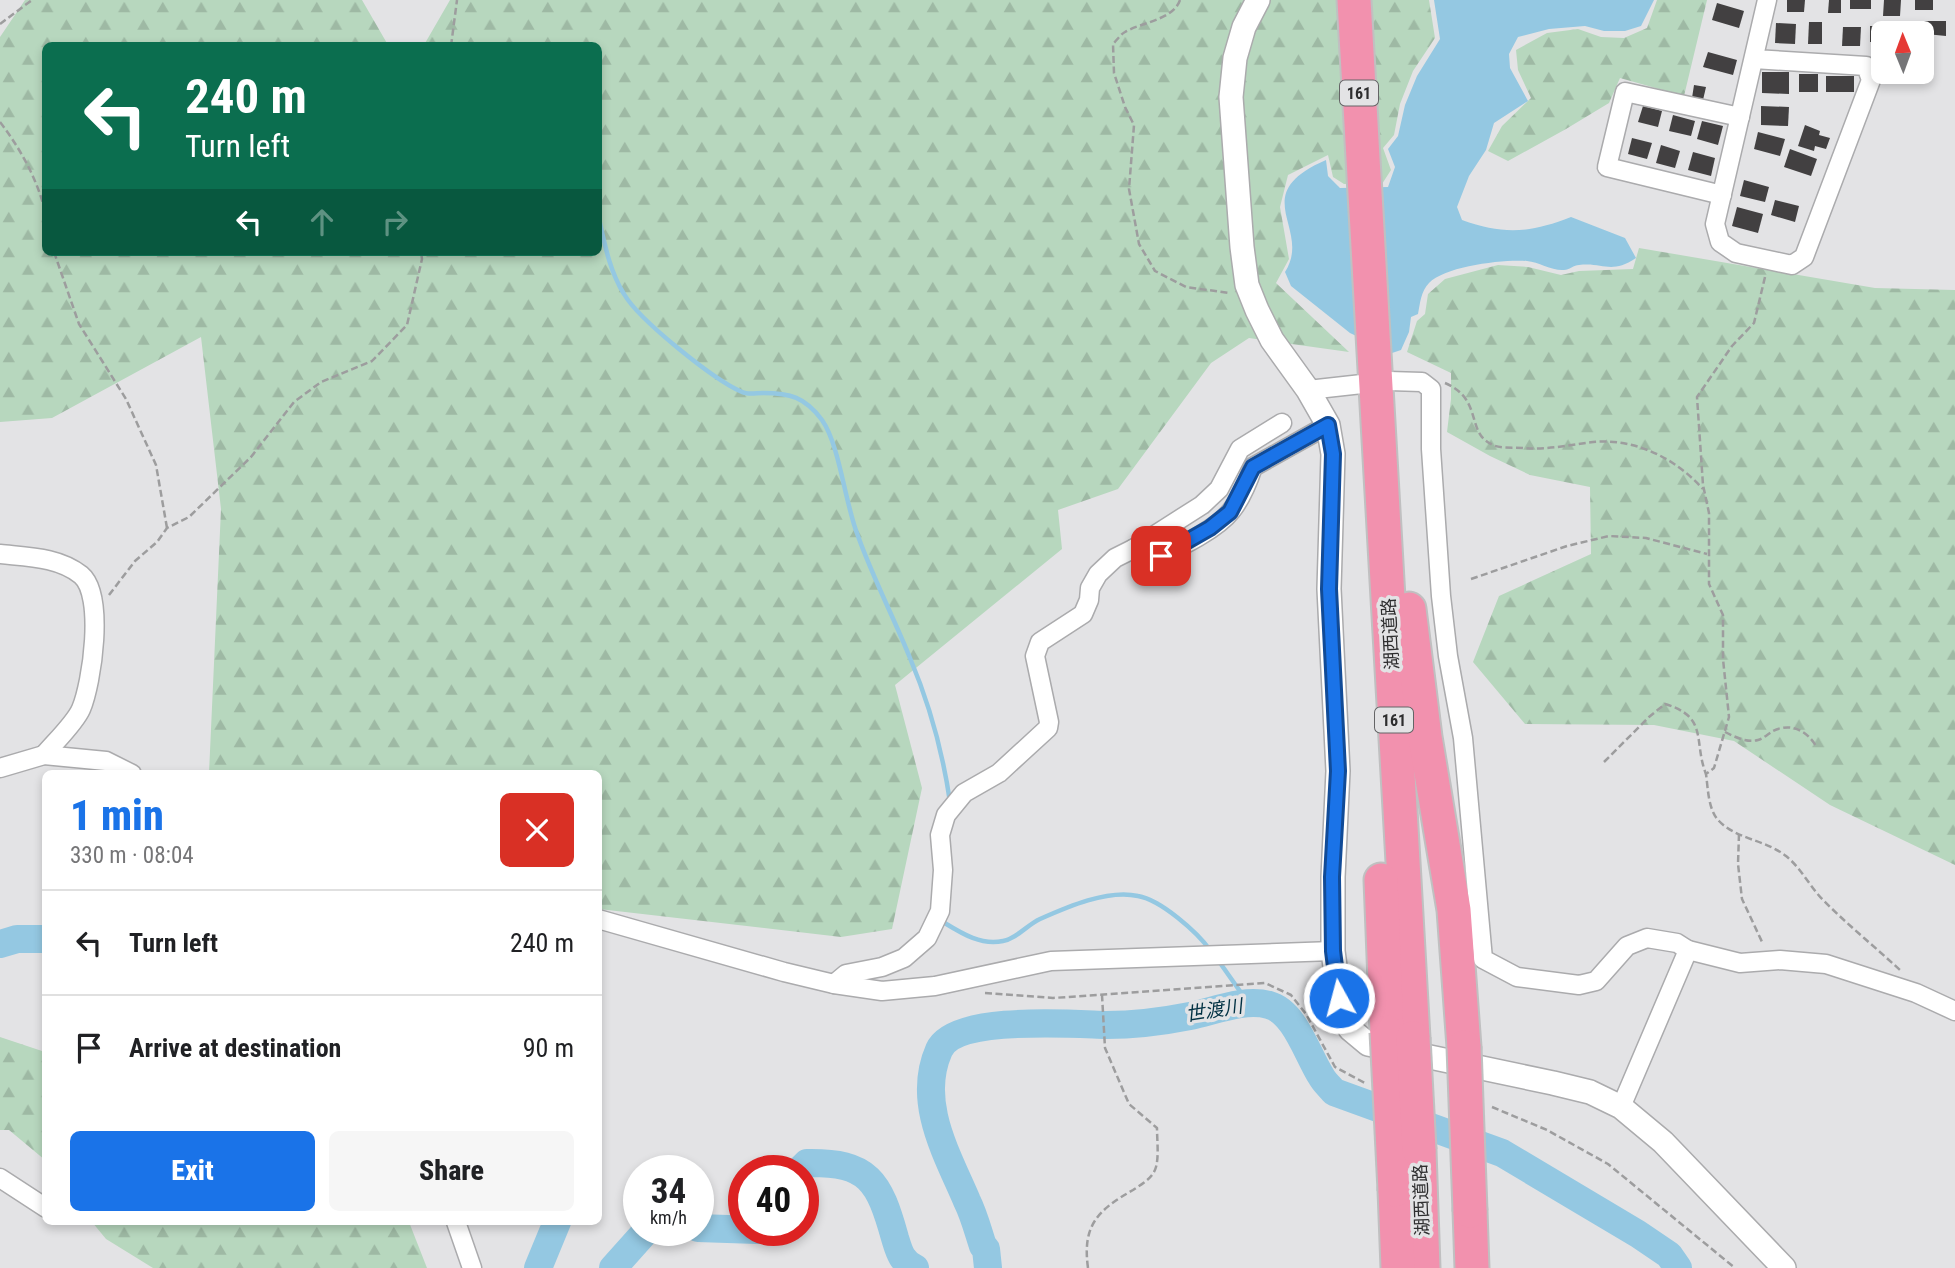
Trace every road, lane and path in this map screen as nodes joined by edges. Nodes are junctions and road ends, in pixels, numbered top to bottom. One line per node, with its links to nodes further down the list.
1 (32, 0): 7 (path)
2 (457, 0): 8 (path)
3 (1180, 0): 17 (path)
4 (1258, 0): 17 (street)
5 (1354, 0): 19 (highway, 湖西道路 / 161)
6 (1767, 0): 9 (street)
7 (0, 23)
8 (452, 42)
9 (1754, 59): 10 (street); 16 (street)
10 (1740, 117): 12 (street); 12 (street)
11 (0, 122): 13 (path)
12 (1722, 195): 16 (street)
13 (42, 198)
14 (55, 256): 24 (path)
15 (422, 256): 24 (path)
16 (1769, 262): 23 (path)
17 (1250, 292): 20 (street)
18 (1422, 382): 19 (street); 23 (path); 39 (street)
19 (1376, 386): 20 (street); 47 (highway, 湖西道路 / 161); 58 (highway, bridge)
20 (1308, 390): 22 (street)
21 (1282, 422): 25 (street)
22 (1328, 425): 25 (street); 40 (street)
23 (1705, 492): 27 (path)
24 (167, 528): 29 (path)
25 (1133, 550): 43 (street)
26 (0, 554): 29 (street)
27 (1708, 555): 28 (path); 30 (path)
28 (1471, 579)
29 (96, 618): 32 (street)
30 (1725, 732): 31 (path); 36 (path)
31 (1816, 746)
32 (44, 755): 34 (street); 35 (street)
33 (1604, 762): 36 (path)
34 (0, 768)
35 (124, 770)
36 (1706, 774): 37 (path)
37 (1739, 834): 41 (path); 42 (path)
38 (602, 920): 43 (street)
39 (1688, 950): 41 (street); 50 (street)
40 (1333, 951): 43 (street); 50 (street)
41 (1767, 961): 46 (street)
42 (1905, 974)
43 (834, 984)
44 (975, 993): 45 (path)
45 (1102, 995): 48 (path); 55 (path)
46 (1955, 1010)
47 (1400, 1035): 56 (highway, bridge); 57 (highway, 湖西道路, bridge)
48 (1376, 1085)
49 (1490, 1106): 59 (path)
50 (1621, 1107): 60 (street)
51 (0, 1178): 52 (street)
52 (42, 1205)
53 (457, 1225): 54 (street)
54 (472, 1268)
55 (1088, 1268)
56 (1398, 1268)
57 (1423, 1268)
58 (1472, 1268)
59 (1735, 1268)
60 (1784, 1268)

